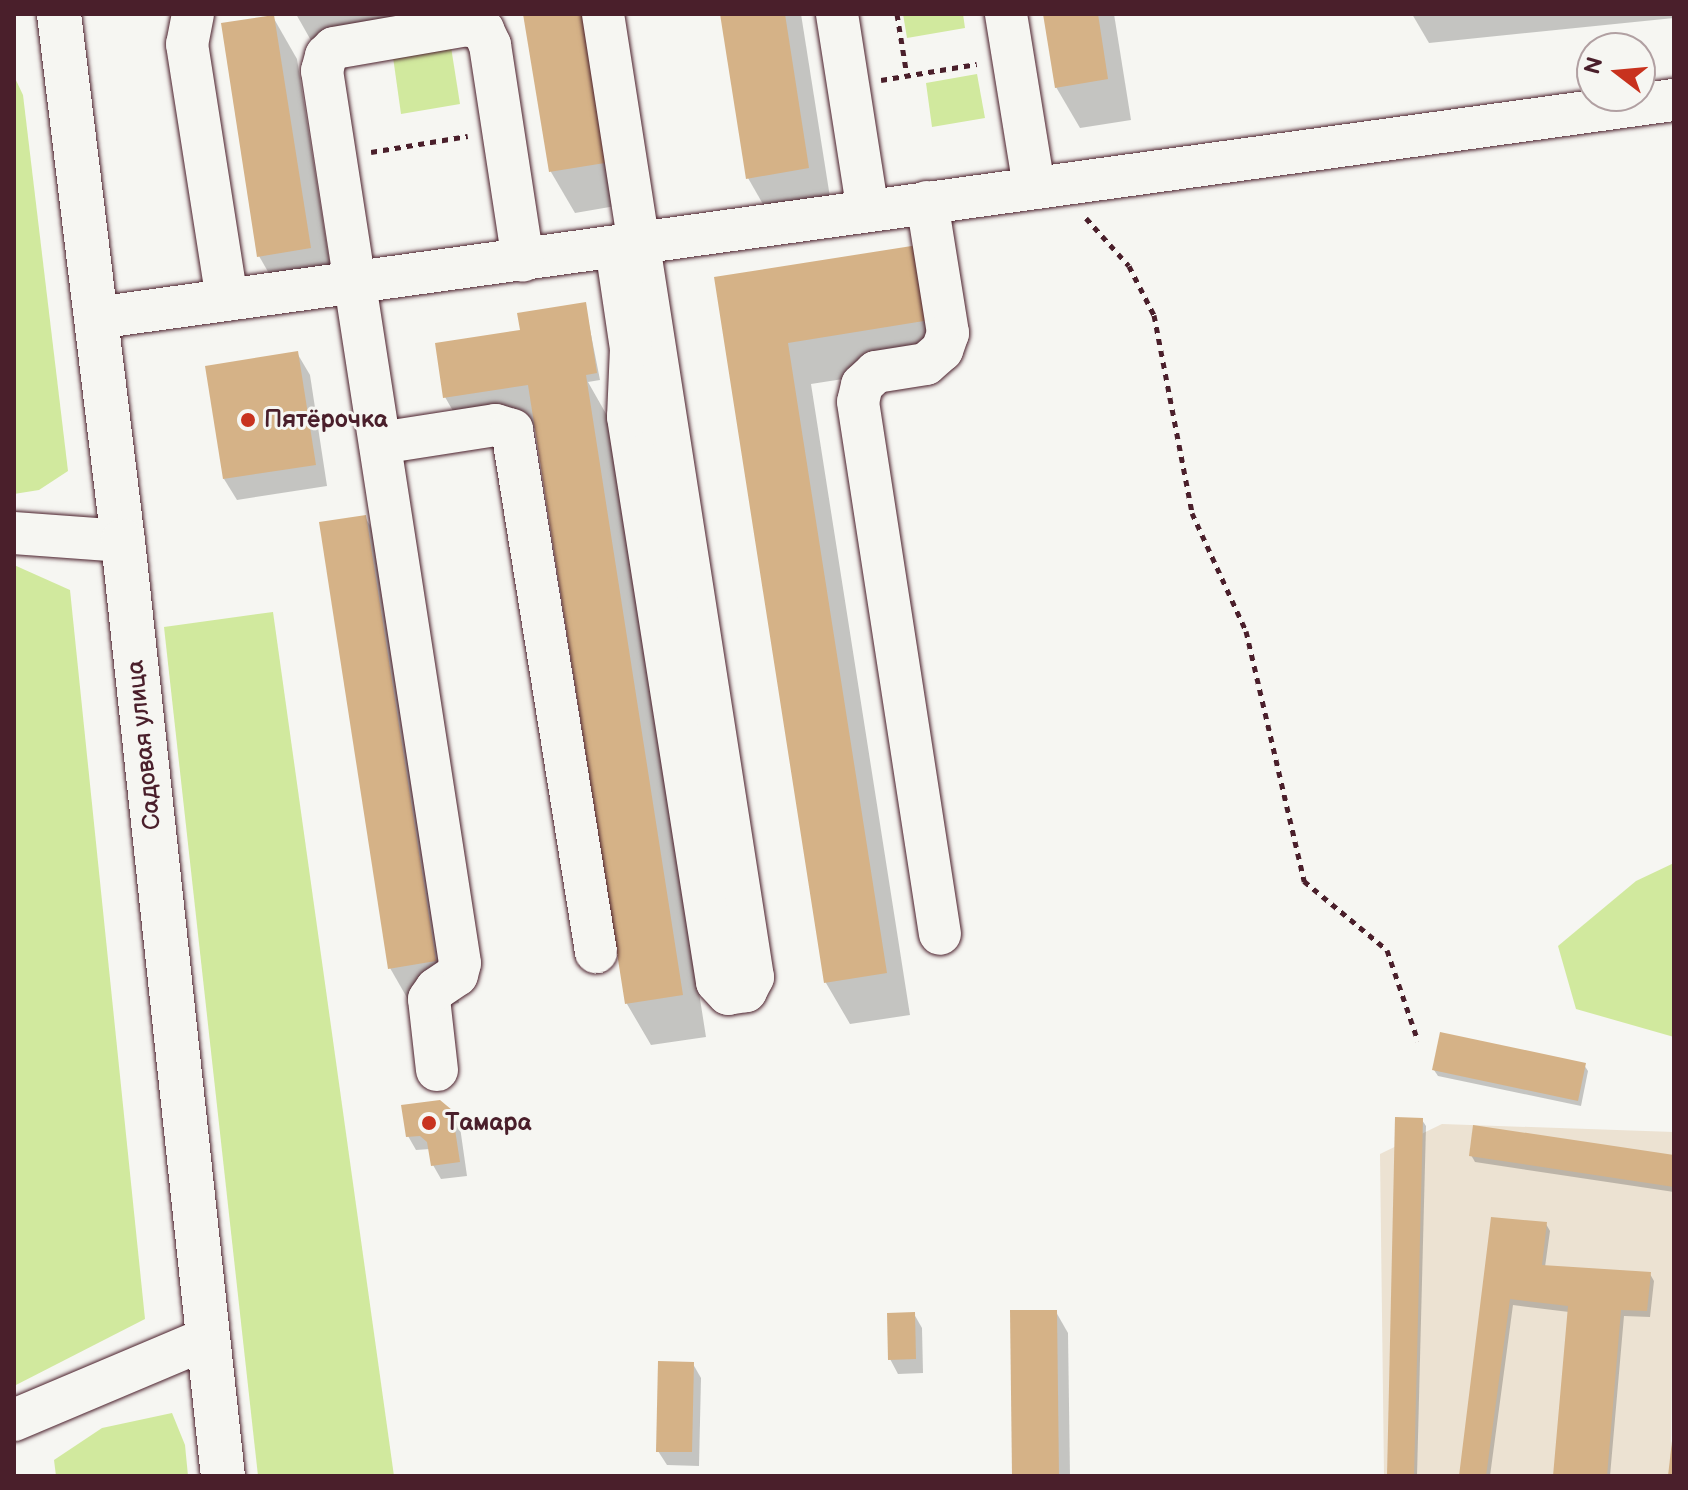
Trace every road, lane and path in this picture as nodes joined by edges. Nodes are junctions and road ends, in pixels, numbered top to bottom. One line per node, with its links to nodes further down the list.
1 (59, 14): 20 (main road, Садовая улица)
2 (193, 14): 19 (street)
3 (603, 14): 16 (street)
4 (837, 14): 9 (street)
5 (897, 14): 8 (path)
6 (1006, 14): 7 (street)
7 (1013, 59): 8 (path); 13 (street)
8 (907, 76): 9 (path)
9 (848, 85): 15 (street)
10 (1674, 100): 13 (street)
11 (503, 131): 12 (path); 12 (street); 17 (street)
12 (335, 157): 18 (street)
13 (1041, 186): 14 (street); 26 (path)
14 (927, 202): 15 (street); 24 (street)
15 (868, 211): 16 (street)
16 (627, 246): 16 (street); 17 (street)
17 (523, 260): 18 (street)
18 (354, 283): 19 (street); 21 (street)
19 (227, 300): 20 (street)
20 (96, 318): 23 (main road, Садовая улица)
21 (380, 443): 25 (street); 27 (street)
22 (14, 533): 23 (street)
23 (123, 541): 28 (main road, Садовая улица)
24 (940, 934)
25 (596, 952)
26 (1418, 1041)
27 (437, 1070)
28 (206, 1339): 29 (street); 30 (main road, Садовая улица)
29 (14, 1420)
30 (223, 1476)

